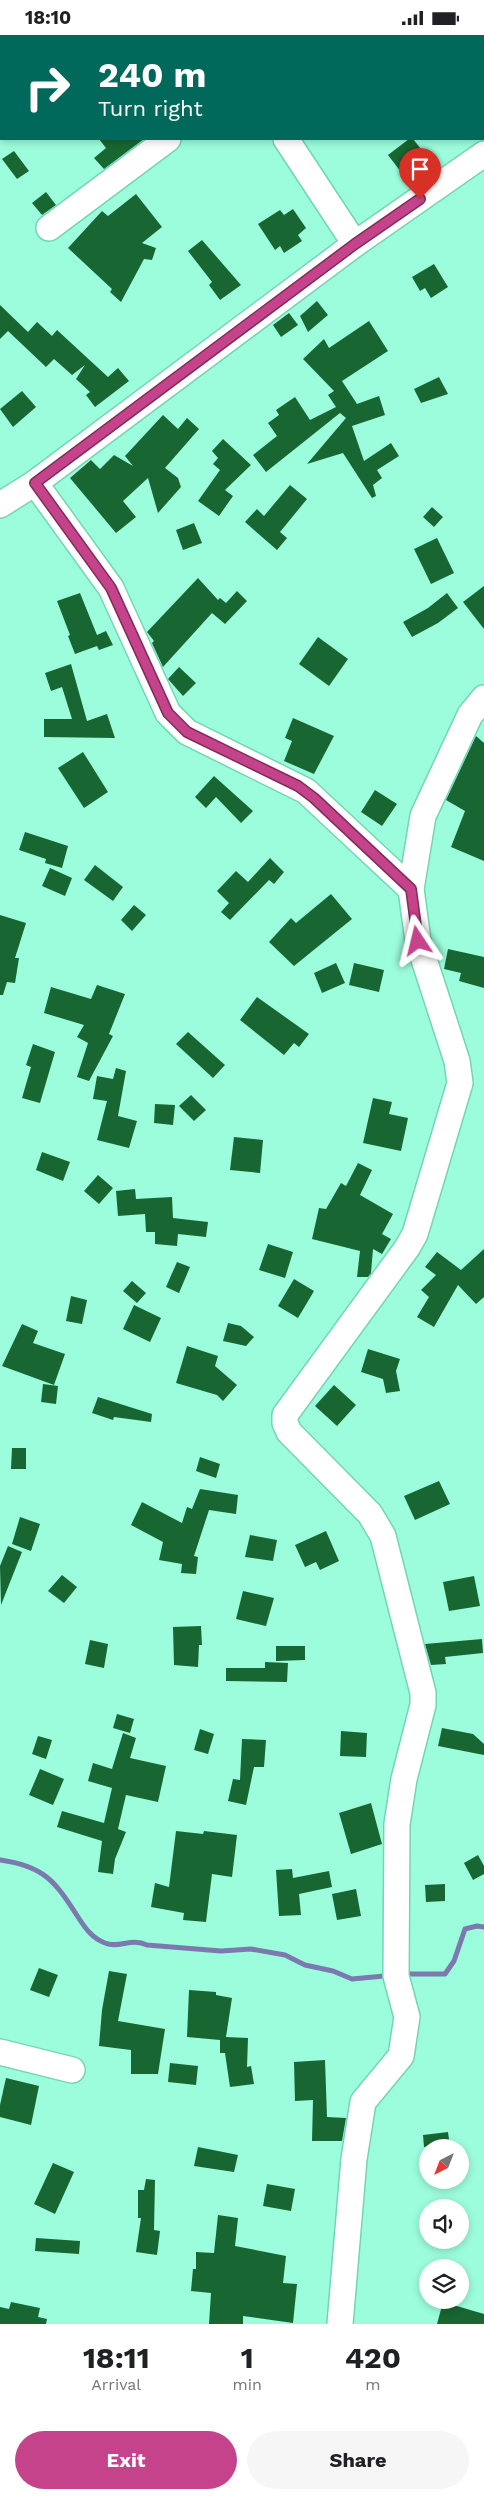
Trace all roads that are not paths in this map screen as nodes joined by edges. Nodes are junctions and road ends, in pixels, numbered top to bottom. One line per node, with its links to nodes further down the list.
1 (167, 140): 4 (street)
2 (287, 140): 5 (street)
3 (484, 154): 5 (street)
4 (49, 228)
5 (355, 244): 6 (street)
6 (35, 483): 7 (street); 9 (street)
7 (0, 505)
8 (484, 698): 9 (street)
9 (411, 889): 12 (street)
10 (0, 2052): 11 (street)
11 (72, 2070)
12 (340, 2324)

